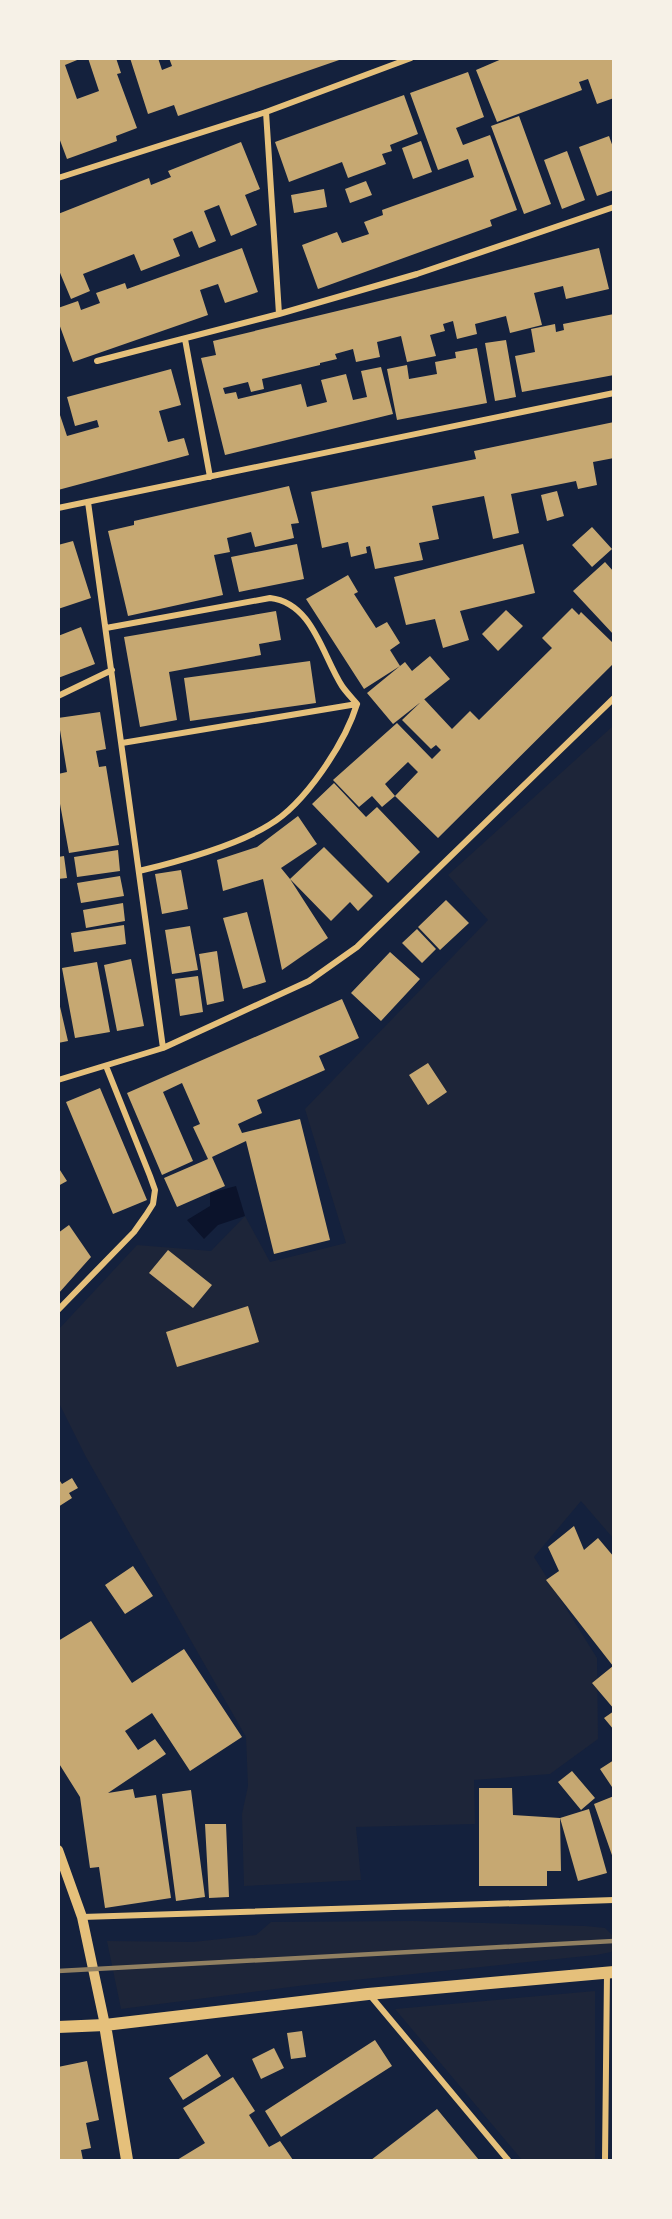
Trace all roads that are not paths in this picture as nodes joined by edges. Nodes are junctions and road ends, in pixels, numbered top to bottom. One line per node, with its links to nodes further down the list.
1 (411, 58): 2 (street)
2 (266, 112): 3 (street); 5 (street)
3 (58, 178)
4 (614, 207): 5 (street)
5 (279, 314): 6 (street)
6 (185, 339): 7 (street); 9 (street)
7 (97, 361)
8 (614, 393): 9 (street)
9 (210, 477): 10 (street)
10 (88, 502): 11 (street); 12 (street)
11 (58, 508)
12 (106, 628): 13 (street); 16 (street)
13 (112, 670): 14 (street); 17 (street)
14 (58, 696)
15 (614, 698): 19 (street)
16 (357, 704): 17 (street); 18 (street)
17 (122, 743): 18 (street)
18 (139, 871): 19 (street)
19 (163, 1048): 20 (street)
20 (105, 1066): 21 (street); 22 (street)
21 (58, 1080)
22 (58, 1310)
23 (58, 1850): 25 (street)
24 (614, 1900): 25 (street)
25 (82, 1917): 28 (street)
26 (611, 1970): 27 (main road); 32 (street)
27 (368, 1994): 28 (main road); 31 (street)
28 (105, 2025): 29 (main road); 30 (main road)
29 (58, 2027)
30 (127, 2160)
31 (508, 2160)
32 (605, 2160)

